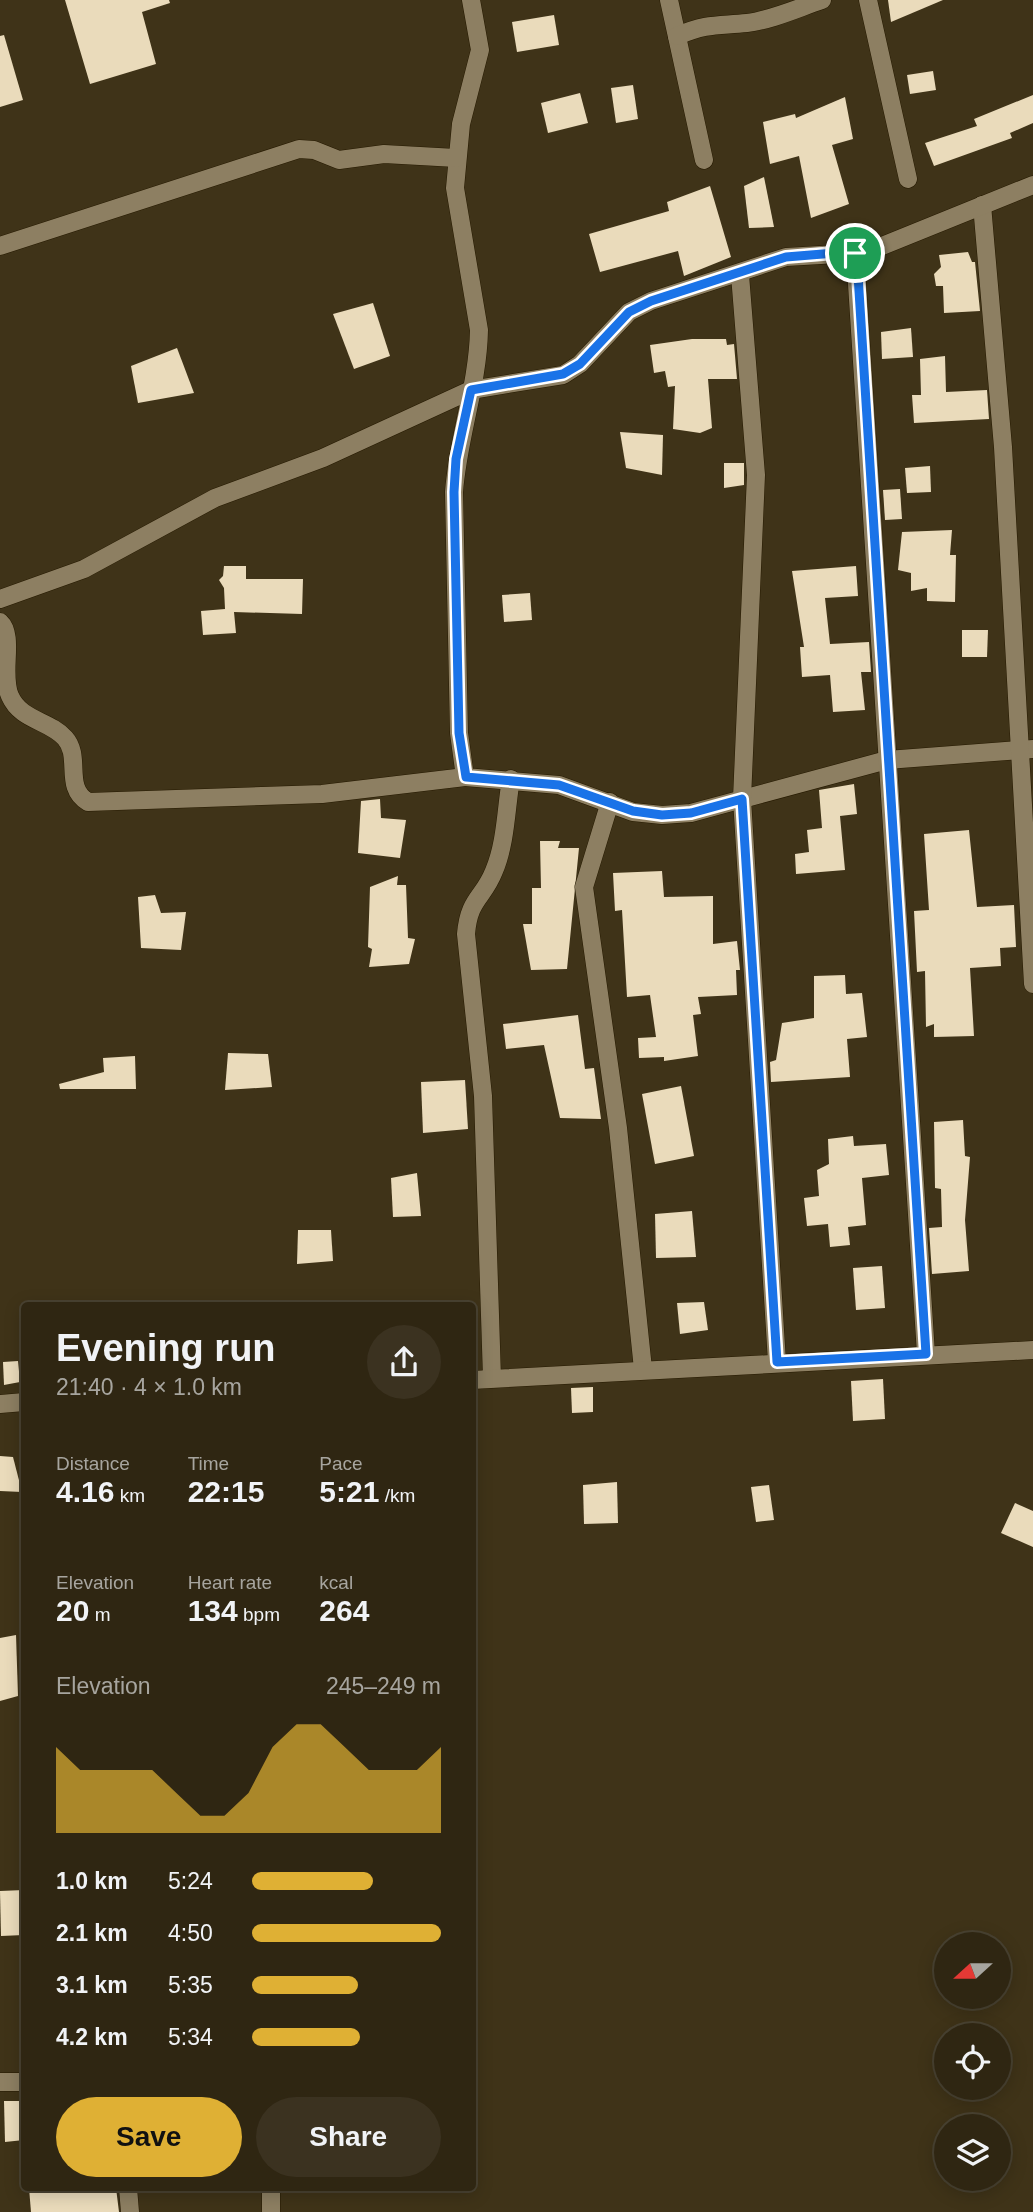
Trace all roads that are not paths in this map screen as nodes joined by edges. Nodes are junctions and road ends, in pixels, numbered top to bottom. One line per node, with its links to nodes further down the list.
1 (471, 0): 6 (street)
2 (669, 0): 5 (street)
3 (822, 0): 5 (street)
4 (869, 0): 8 (street)
5 (677, 36): 7 (street)
6 (456, 158): 11 (street); 14 (street)
7 (704, 160)
8 (908, 179)
9 (1033, 185): 10 (street)
10 (982, 205): 12 (street); 17 (street)
11 (0, 246)
12 (855, 253): 13 (street); 18 (street)
13 (740, 275): 14 (street); 21 (street)
14 (471, 390): 15 (street); 19 (street)
15 (0, 599)
16 (0, 622): 19 (street)
17 (1026, 751): 18 (street); 23 (street)
18 (887, 760): 21 (street); 25 (street)
19 (466, 777): 20 (street)
20 (511, 779): 22 (street); 28 (street)
21 (742, 799): 22 (street); 26 (street)
22 (610, 802): 27 (street)
23 (1033, 984)
24 (1033, 1350): 25 (street)
25 (926, 1354): 26 (street)
26 (777, 1362): 27 (street)
27 (643, 1368): 28 (street)
28 (492, 1378): 29 (street)
29 (476, 1380)
30 (21, 1402): 31 (street)
31 (0, 1404)
32 (21, 2081): 33 (street)
33 (0, 2082)
34 (128, 2191): 36 (street)
35 (271, 2191): 37 (street)
36 (130, 2212)
37 (271, 2212)

